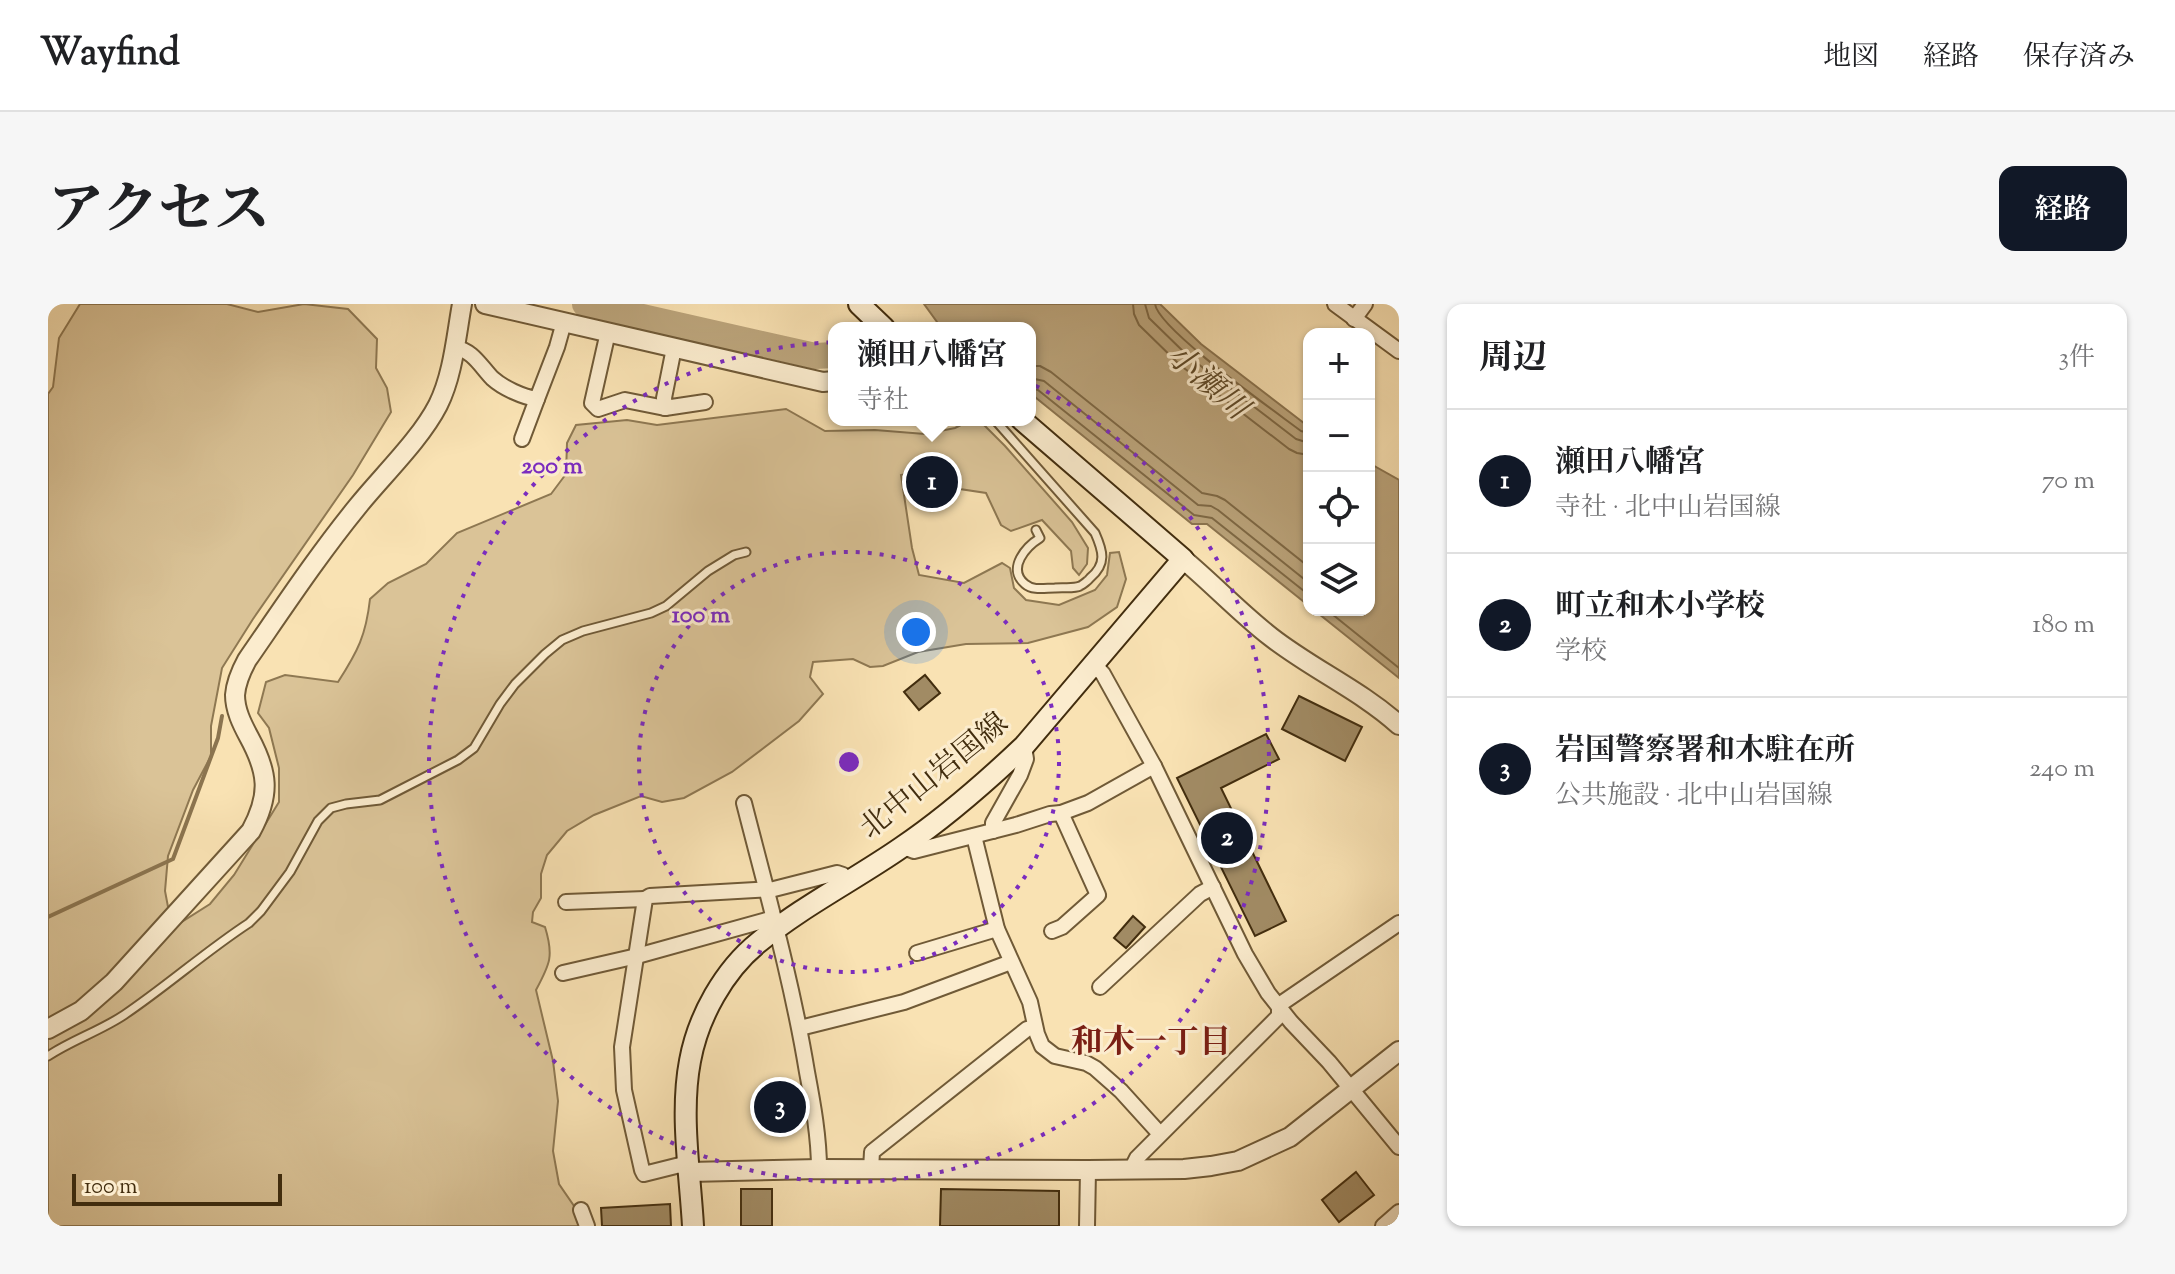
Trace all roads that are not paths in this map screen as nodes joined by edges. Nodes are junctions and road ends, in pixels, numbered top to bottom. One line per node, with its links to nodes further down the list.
1 (462, 304): 10 (street)
2 (485, 304): 7 (street)
3 (859, 304): 8 (main road)
4 (1335, 304): 6 (street)
5 (1365, 304): 6 (street)
6 (1354, 319): 12 (street)
7 (564, 322): 9 (street); 14 (street)
8 (878, 322)
9 (608, 332): 11 (street); 16 (street)
10 (454, 347): 14 (street); 49 (street)
11 (674, 348): 13 (street); 16 (street)
12 (1399, 351)
13 (828, 382)
14 (537, 399): 19 (street)
15 (705, 402): 16 (street)
16 (665, 408)
17 (1000, 426): 20 (lane)
18 (1029, 426): 22 (main road)
19 (522, 439)
20 (1036, 530)
21 (746, 552): 51 (lane)
22 (1183, 559): 23 (main road, 北中山岩国線); 24 (street)
23 (1095, 665): 25 (main road, 北中山岩国線); 26 (street)
24 (1399, 725)
25 (1024, 746): 29 (street); 31 (main road, 北中山岩国線)
26 (1154, 766): 28 (street); 33 (street)
27 (744, 803): 34 (street)
28 (1061, 813): 29 (street); 40 (street)
29 (993, 831): 30 (street)
30 (974, 836): 31 (street); 39 (street)
31 (903, 847): 32 (main road, 北中山岩国線)
32 (850, 881): 34 (street); 38 (main road, 北中山岩国線)
33 (1213, 887): 45 (street); 46 (street)
34 (767, 890): 35 (street); 38 (street)
35 (645, 899): 36 (street); 42 (street)
36 (566, 902)
37 (1399, 923): 46 (street)
38 (775, 924): 42 (street); 48 (street); 59 (main road, 北中山岩国線)
39 (997, 929): 41 (street); 43 (street)
40 (1052, 931)
41 (917, 953)
42 (637, 956): 44 (street); 59 (street)
43 (1011, 962): 47 (street); 48 (street)
44 (563, 973)
45 (1100, 987)
46 (1279, 1005): 52 (street); 53 (street)
47 (1035, 1027): 53 (street); 56 (street)
48 (800, 1028): 55 (street)
49 (48, 1029)
50 (1399, 1051): 52 (street)
51 (48, 1056)
52 (1351, 1090): 54 (street); 58 (street)
53 (1160, 1134): 58 (street)
54 (1399, 1147)
55 (819, 1169): 56 (street); 59 (street)
56 (871, 1169): 57 (street)
57 (1088, 1170): 58 (street); 64 (street)
58 (1131, 1170)
59 (690, 1172): 63 (main road, 北中山岩国線)
60 (581, 1210): 62 (street)
61 (1399, 1212): 65 (street)
62 (587, 1226)
63 (693, 1226)
64 (1087, 1226)
65 (1383, 1226)

